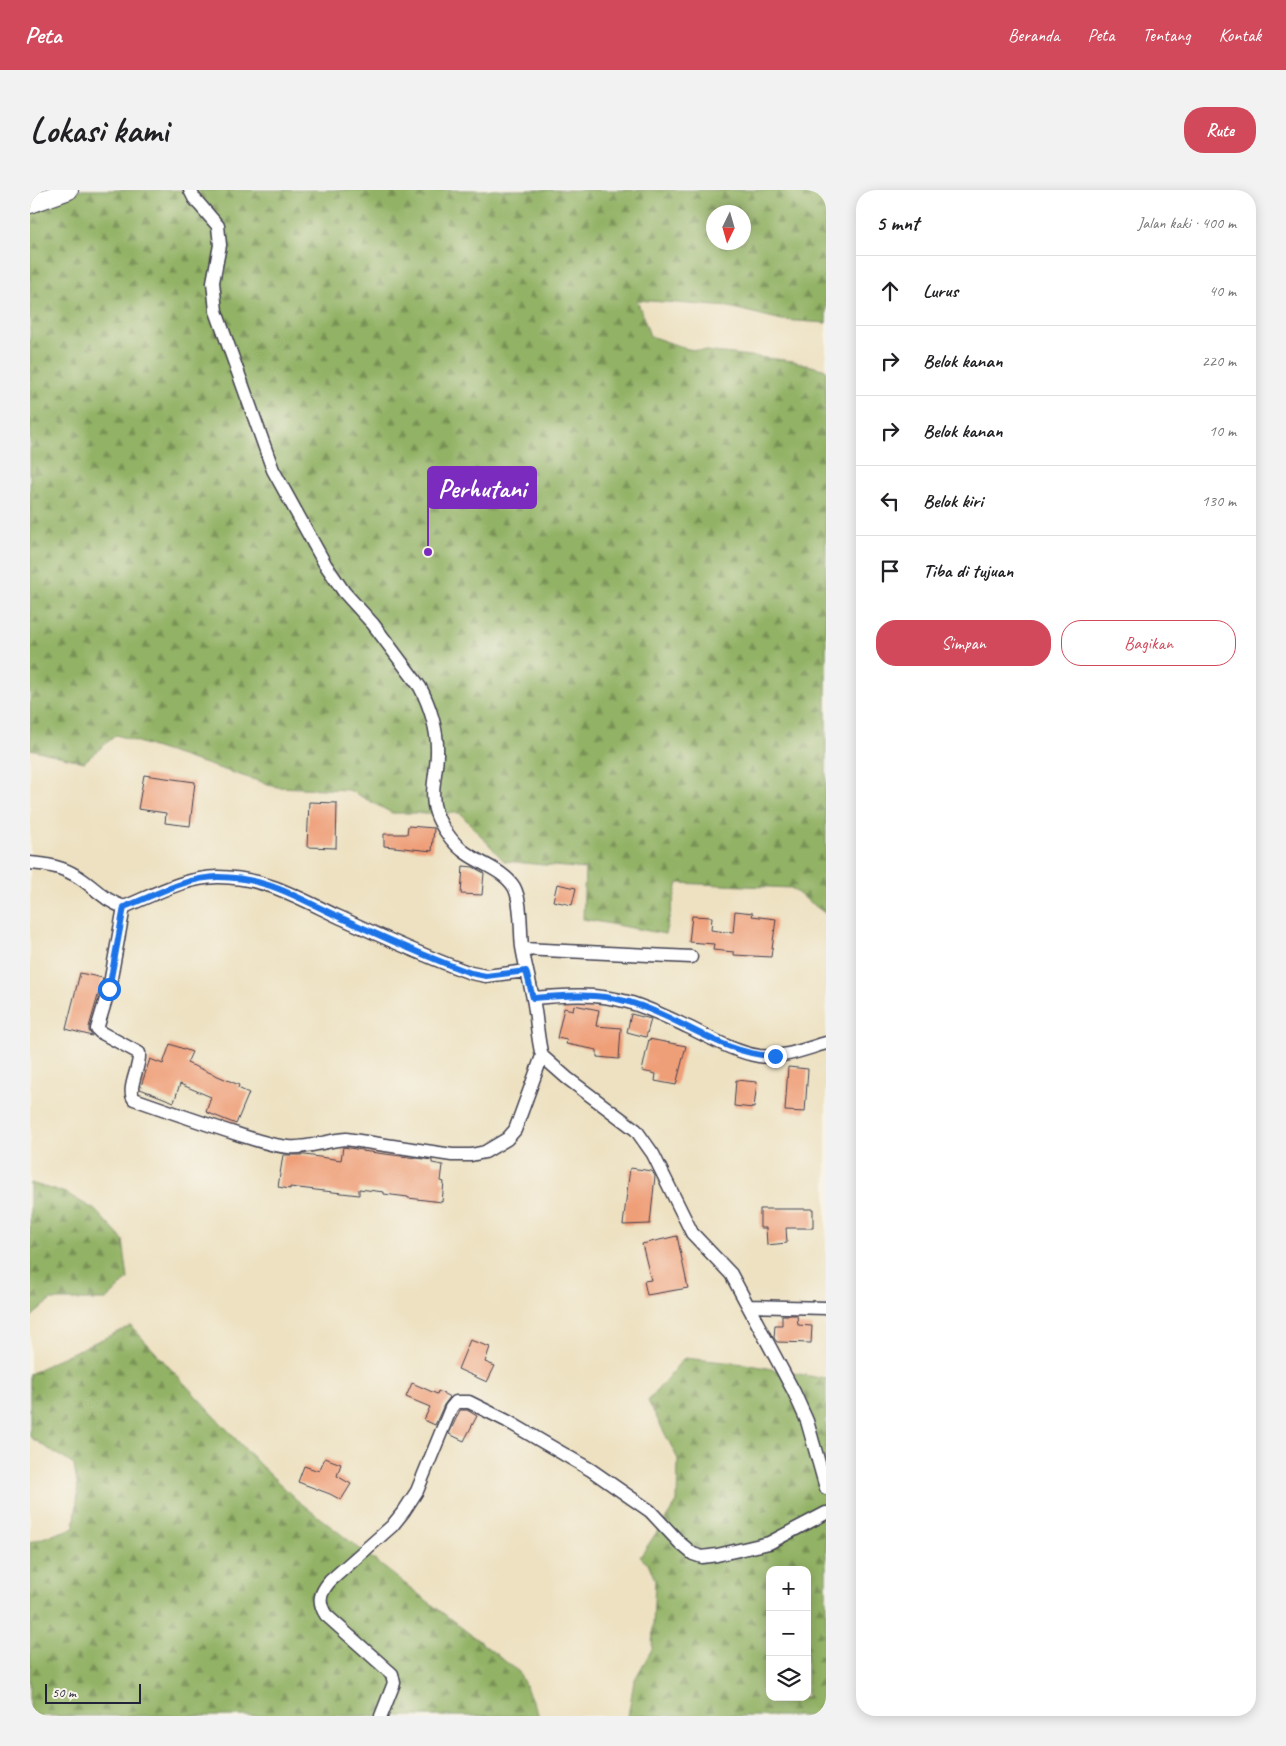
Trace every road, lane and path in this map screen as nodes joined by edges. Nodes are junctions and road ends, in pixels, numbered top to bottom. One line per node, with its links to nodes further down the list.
1 (69, 190): 3 (street)
2 (190, 190): 6 (street)
3 (30, 204)
4 (30, 863): 5 (street)
5 (124, 907): 8 (street); 11 (street)
6 (523, 949): 7 (street); 8 (street)
7 (690, 957)
8 (526, 971): 9 (street)
9 (533, 998): 10 (street); 11 (street)
10 (826, 1043)
11 (542, 1056): 12 (street)
12 (749, 1306): 13 (street); 14 (street)
13 (826, 1308)
14 (826, 1488)
15 (826, 1513): 16 (street)
16 (381, 1716)

